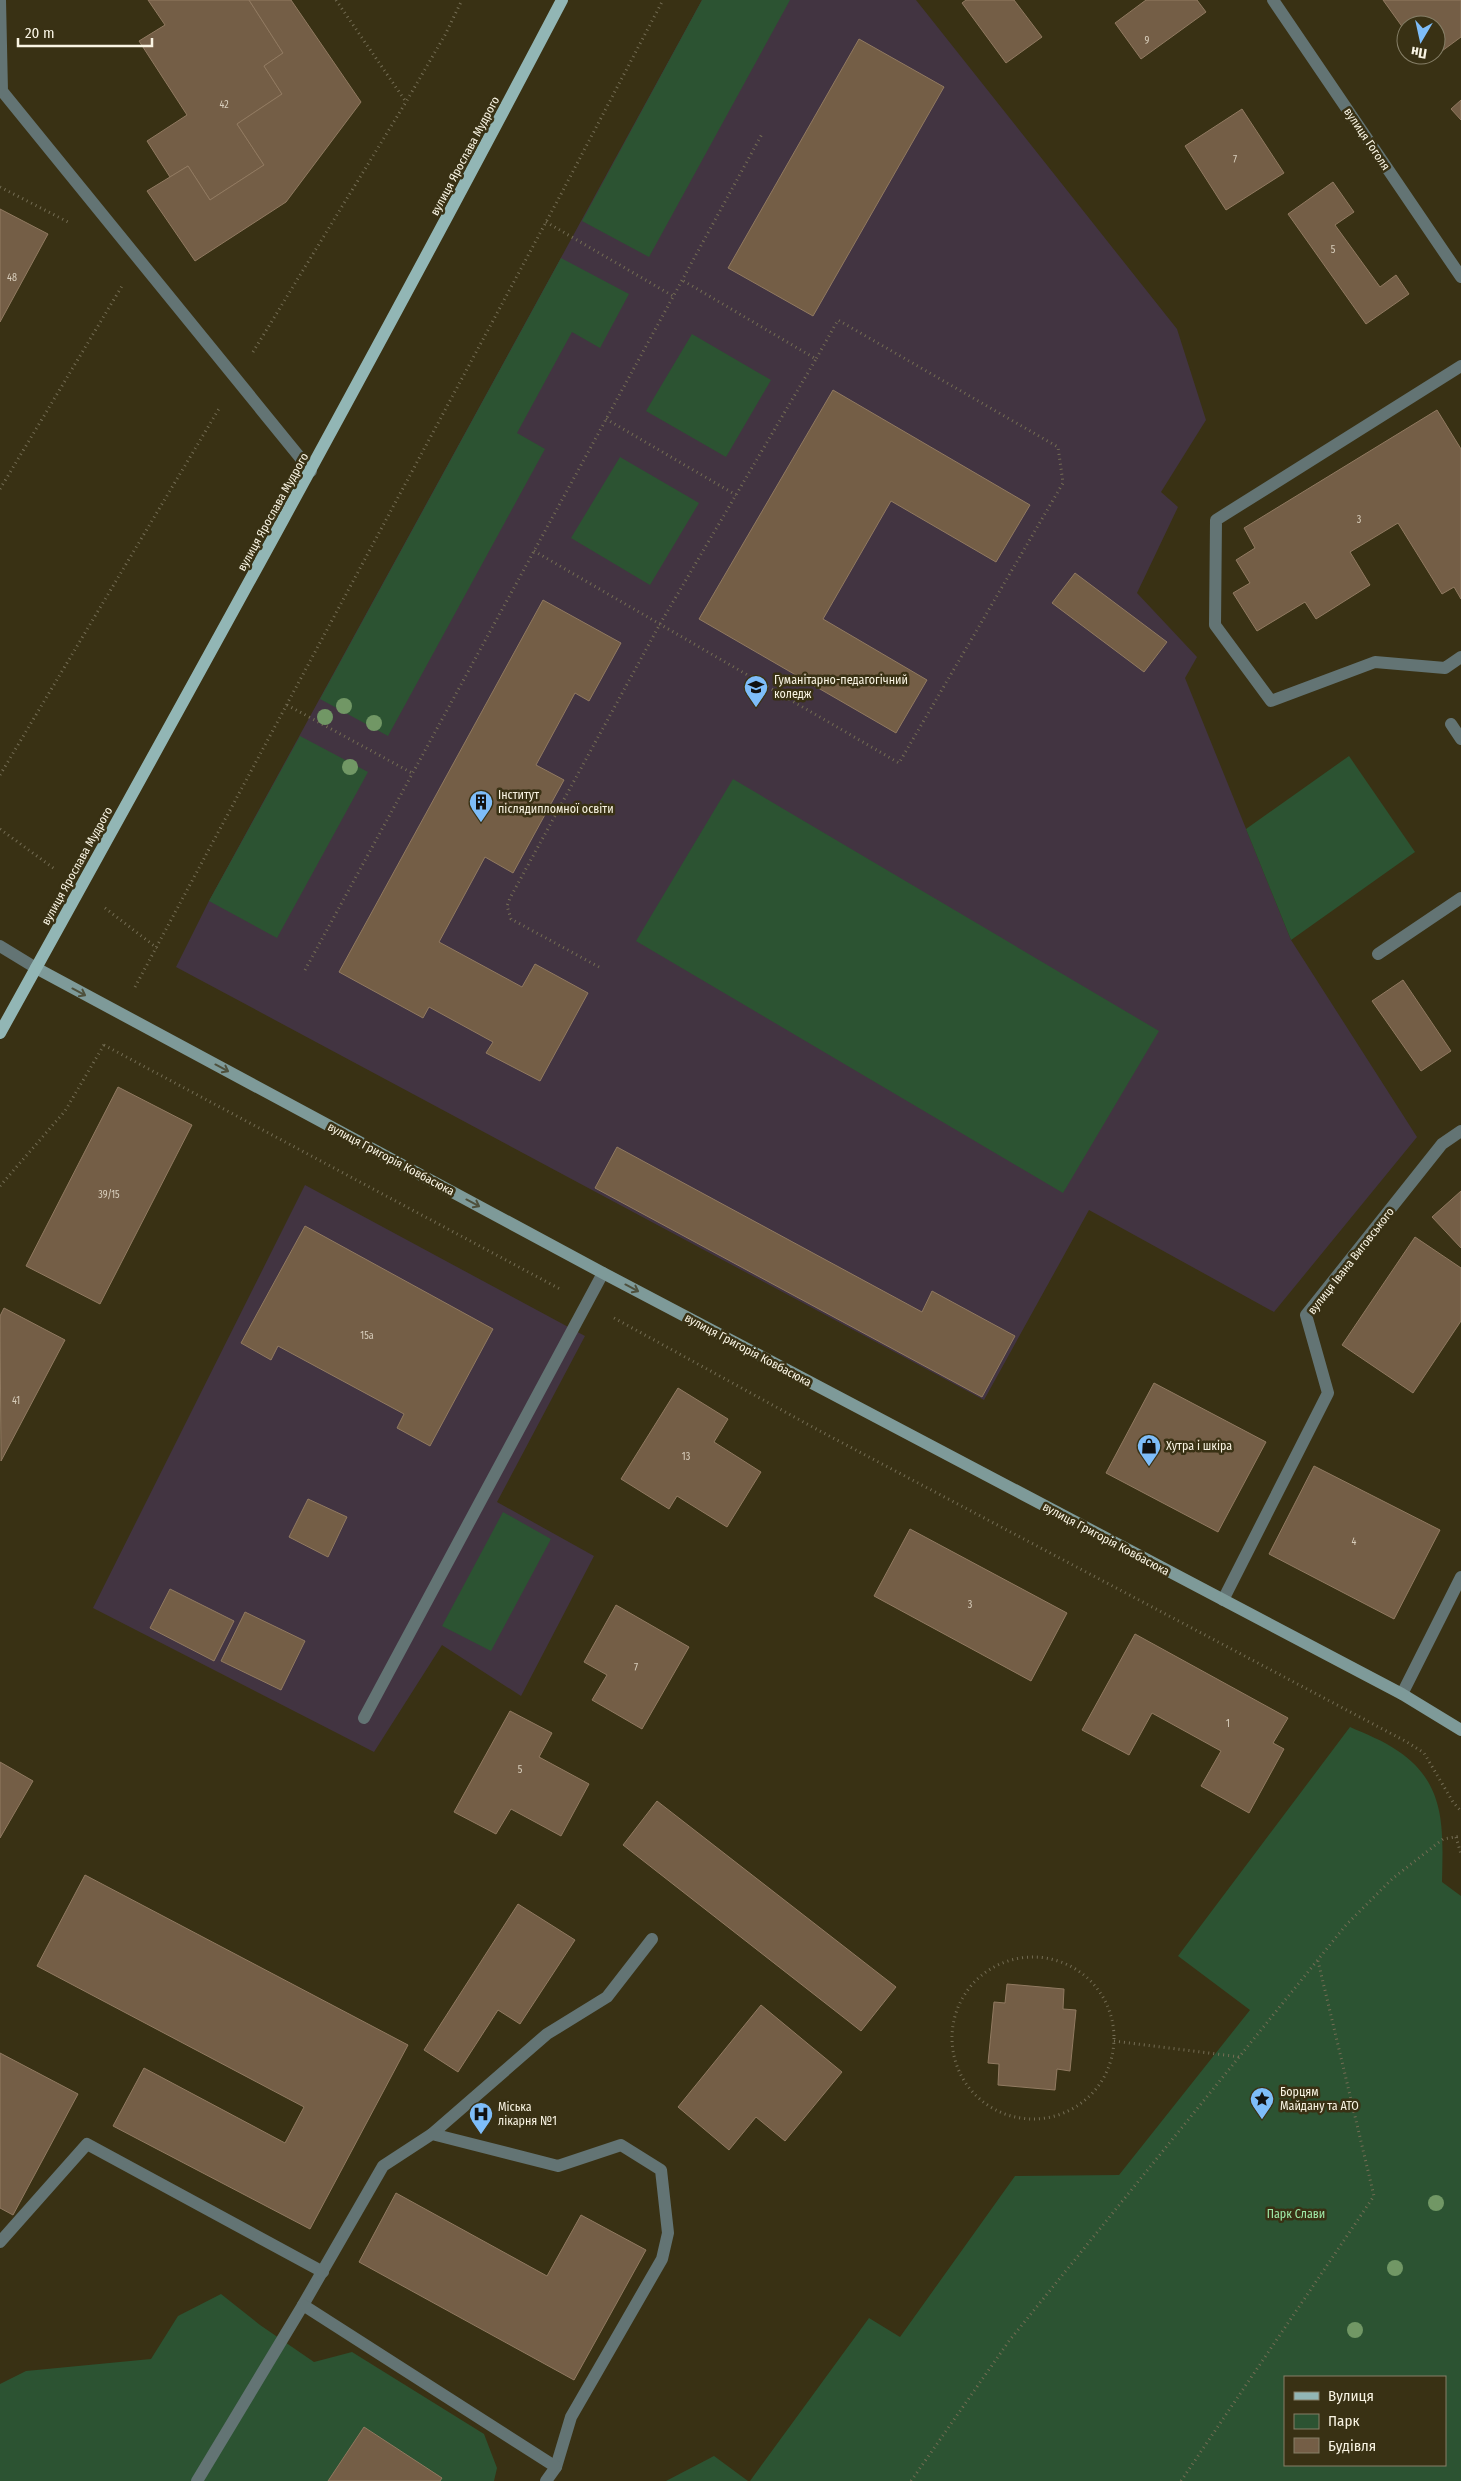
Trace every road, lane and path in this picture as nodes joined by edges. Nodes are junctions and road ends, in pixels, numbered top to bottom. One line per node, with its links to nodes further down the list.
1 (0, 0): 7 (street)
2 (336, 0): 8 (path)
3 (462, 0): 8 (path)
4 (562, 0): 19 (main road, вулиця Ярослава Мудрого)
5 (663, 0): 10 (path)
6 (1273, 0): 12 (street, вулиця Гоголя)
7 (1, 92): 11 (street)
8 (406, 102): 17 (path)
9 (762, 134): 13 (path)
10 (546, 222): 14 (path); 25 (path)
11 (138, 259): 17 (street); 20 (path)
12 (1461, 277)
13 (682, 280): 14 (path); 15 (path)
14 (673, 296): 18 (path)
15 (816, 358): 21 (path); 23 (path)
16 (1461, 366): 24 (street)
17 (237, 379): 19 (street); 29 (path)
18 (606, 419): 21 (path); 22 (path)
19 (311, 471): 34 (main road, вулиця Ярослава Мудрого)
20 (0, 489)
21 (736, 495): 23 (path)
22 (534, 551): 23 (path); 28 (path)
23 (660, 624): 33 (path)
24 (1461, 657)
25 (287, 705): 28 (path); 36 (path)
26 (1452, 724): 27 (street)
27 (1461, 739)
28 (412, 772): 35 (path)
29 (0, 775)
30 (1461, 898): 32 (street)
31 (0, 946): 34 (street)
32 (1378, 954)
33 (599, 967)
34 (36, 968): 36 (street, вулиця Григорія Ковбасюка, one-way to 36); 37 (main road, вулиця Ярослава Мудрого)
35 (304, 970)
36 (121, 1014): 38 (path); 41 (street, вулиця Григорія Ковбасюка, one-way to 41)
37 (0, 1033)
38 (104, 1045): 40 (path); 42 (path)
39 (1461, 1131): 44 (street, вулиця Івана Виговського)
40 (0, 1186)
41 (603, 1273): 42 (street); 44 (street, вулиця Григорія Ковбасюка, one-way to 44)
42 (586, 1303): 46 (street); 48 (path)
43 (1461, 1578): 45 (street)
44 (1223, 1600): 45 (street, вулиця Григорія Ковбасюка)
45 (1402, 1694): 47 (street, вулиця Григорія Ковбасюка)
46 (364, 1718)
47 (1461, 1730)
48 (1461, 1811)
49 (1461, 1836): 50 (path)
50 (1456, 1837): 51 (path); 53 (path)
51 (1461, 1854)
52 (652, 1939): 56 (street)
53 (1318, 1961): 55 (path); 64 (path)
54 (1114, 2041): 54 (path); 55 (path)
55 (1240, 2057): 63 (path)
56 (432, 2134): 58 (street); 60 (street)
57 (0, 2242): 58 (street)
58 (322, 2272): 59 (street)
59 (303, 2305): 60 (street); 61 (street)
60 (556, 2466): 62 (street)
61 (197, 2481)
62 (546, 2481)
63 (911, 2481)
64 (1181, 2481)

